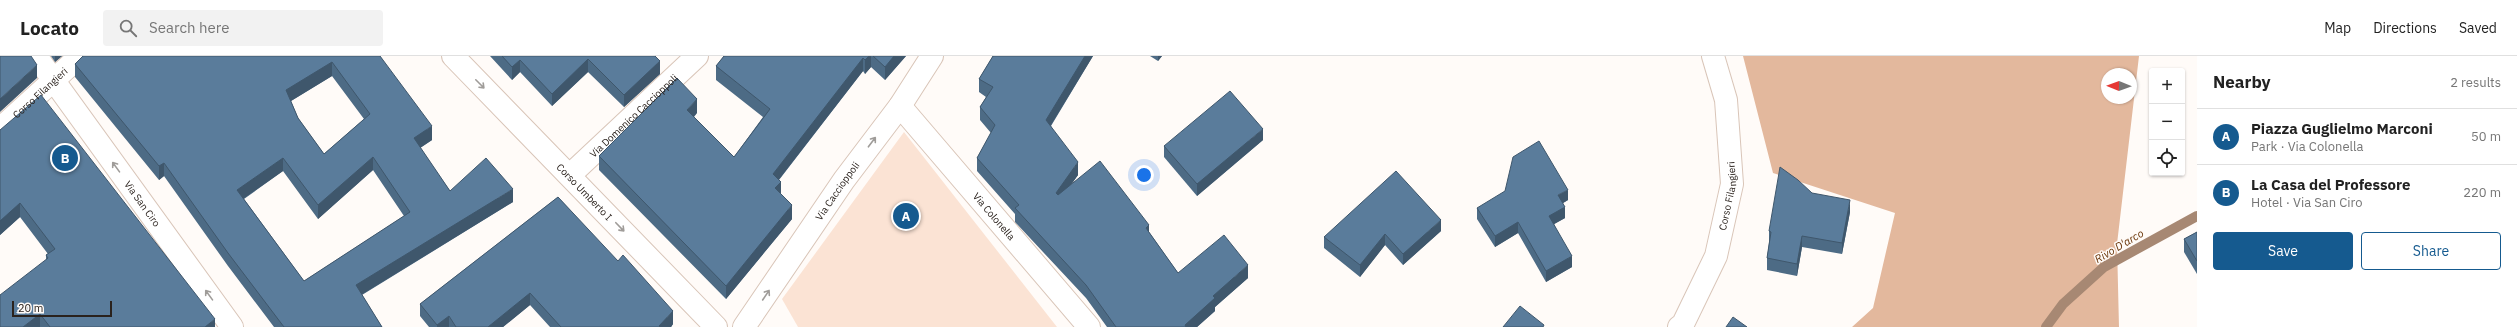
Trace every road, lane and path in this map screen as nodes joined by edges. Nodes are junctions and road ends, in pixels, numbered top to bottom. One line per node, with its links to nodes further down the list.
1 (36, 56): 7 (street, Via San Ciro)
2 (80, 56): 7 (street, Corso Filangieri)
3 (453, 56): 10 (street, Corso Umberto I, one-way to 10)
4 (697, 56): 10 (street, Via Domenico Caccioppoli)
5 (932, 56): 8 (street, Via Caccioppoli)
6 (1713, 56): 15 (street, Corso Filangieri)
7 (54, 81): 9 (street, Corso Filangieri); 11 (street, Via San Ciro, one-way to 7)
8 (900, 106): 13 (street, Via Caccioppoli, one-way to 8); 14 (street, Via Colonella)
9 (0, 129)
10 (570, 175): 12 (street, Corso Umberto I, one-way to 12)
11 (232, 327)
12 (716, 327)
13 (744, 327)
14 (1089, 327)
15 (1679, 327)

